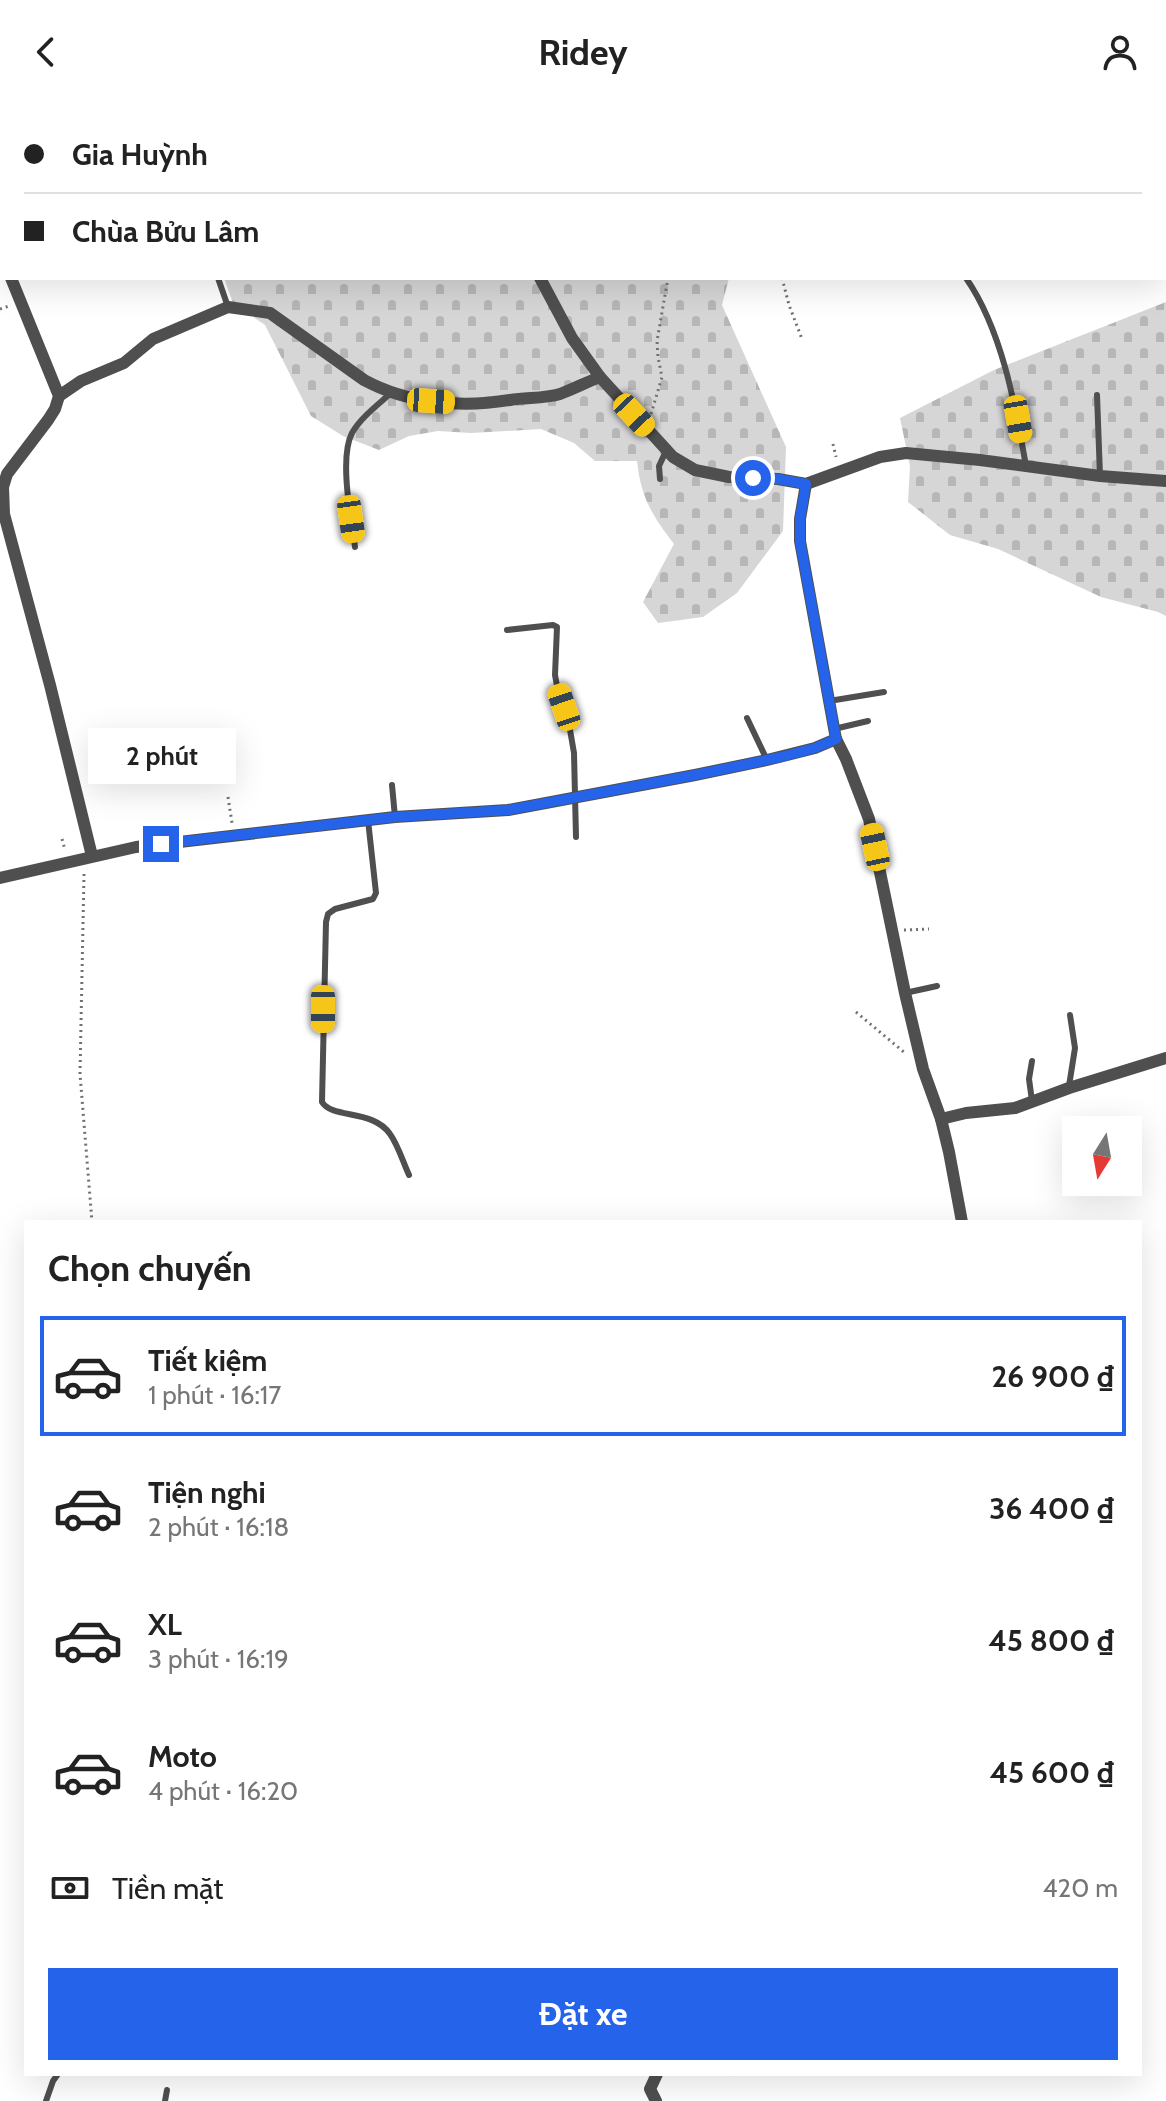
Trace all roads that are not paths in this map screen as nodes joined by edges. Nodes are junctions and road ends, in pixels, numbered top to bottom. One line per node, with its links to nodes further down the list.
1 (12, 280): 9 (street)
2 (219, 280): 5 (lane)
3 (541, 280): 6 (street)
4 (967, 280): 11 (lane)
5 (228, 307): 7 (street); 9 (street)
6 (600, 377): 7 (street); 10 (street)
7 (392, 392): 17 (lane)
8 (1097, 395): 12 (lane)
9 (59, 396): 16 (street)
10 (666, 451): 13 (lane); 15 (street)
11 (1026, 466): 12 (street); 15 (street)
12 (1100, 476): 14 (street)
13 (660, 479)
14 (1166, 481)
15 (806, 484): 20 (street)
16 (2, 515): 30 (street)
17 (355, 547)
18 (507, 630): 26 (lane)
19 (884, 692): 20 (lane)
20 (828, 701): 23 (street)
21 (747, 718): 24 (lane)
22 (868, 721): 23 (lane)
23 (835, 734): 24 (street); 33 (street)
24 (767, 760): 26 (street)
25 (392, 785): 27 (lane)
26 (574, 797): 27 (street); 29 (lane)
27 (395, 817): 28 (street)
28 (368, 820): 30 (street); 40 (lane)
29 (576, 837)
30 (88, 857): 31 (street)
31 (0, 878)
32 (937, 986): 33 (lane)
33 (905, 993): 39 (street)
34 (1070, 1015): 37 (lane)
35 (1166, 1058): 37 (street)
36 (1032, 1061): 38 (lane)
37 (1069, 1088): 38 (street)
38 (1032, 1101): 39 (street)
39 (941, 1119): 41 (street)
40 (409, 1175)
41 (962, 1220)
42 (57, 2076): 45 (lane)
43 (656, 2076): 47 (street)
44 (167, 2090): 46 (lane)
45 (46, 2101)
46 (165, 2101)
47 (656, 2101)

